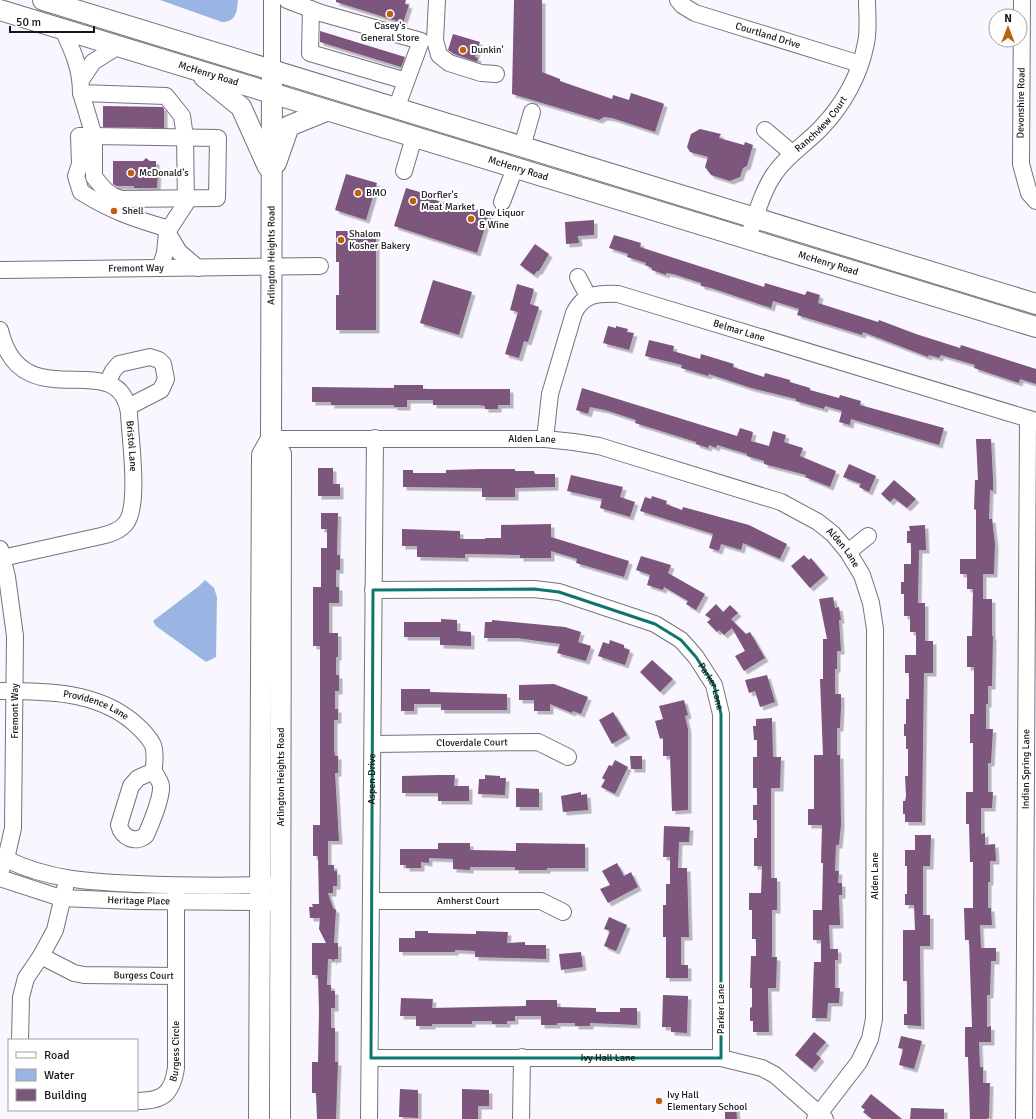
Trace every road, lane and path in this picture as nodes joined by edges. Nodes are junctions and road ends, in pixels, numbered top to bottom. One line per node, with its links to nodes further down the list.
1 (43, 0): 14 (main road, McHenry Road)
2 (272, 0): 14 (street)
3 (286, 0): 7 (street)
4 (678, 0): 12 (street, Courtland Drive)
5 (867, 0): 12 (street, Ranchview Court)
6 (1027, 6): 32 (street, Devonshire Road)
7 (319, 7): 16 (street); 16 (street)
8 (437, 8): 15 (street)
9 (0, 10): 10 (main road, McHenry Road)
10 (63, 30): 11 (main road, McHenry Road); 17 (street)
11 (120, 45): 13 (main road, McHenry Road); 17 (street)
12 (860, 64): 27 (street, Ranchview Court)
13 (191, 68): 18 (main road, McHenry Road); 30 (main road)
14 (272, 71): 18 (main road, Arlington Heights Road); 19 (main road, McHenry Road)
15 (496, 74)
16 (406, 81): 19 (street)
17 (80, 87): 23 (street); 24 (street)
18 (271, 94): 20 (main road, McHenry Road); 30 (main road, Arlington Heights Road)
19 (396, 109): 26 (main road, McHenry Road)
20 (326, 111): 25 (main road, McHenry Road); 30 (main road)
21 (532, 112): 26 (street)
22 (765, 130): 27 (street)
23 (87, 136): 24 (street); 31 (street); 35 (street)
24 (185, 137): 31 (street); 31 (street)
25 (414, 137): 28 (main road, McHenry Road); 29 (street)
26 (522, 147): 34 (main road, McHenry Road)
27 (792, 153): 34 (street, Ranchview Court)
28 (515, 168): 33 (street); 36 (main road, McHenry Road)
29 (404, 171)
30 (272, 176): 38 (main road, Arlington Heights Road)
31 (186, 198): 35 (street)
32 (1036, 201)
33 (502, 202)
34 (755, 217): 36 (street, Ranchview Court); 44 (main road, McHenry Road)
35 (168, 231): 39 (street); 40 (street)
36 (748, 238): 45 (main road, McHenry Road)
37 (320, 266): 38 (street, Fremont Way)
38 (272, 267): 40 (street, Fremont Way); 51 (main road, Arlington Heights Road)
39 (160, 268): 40 (street, Fremont Way); 41 (street, Fremont Way)
40 (198, 268)
41 (0, 270)
42 (578, 277): 43 (street)
43 (588, 296): 49 (street, Belmar Lane); 52 (street)
44 (1036, 304)
45 (1036, 327)
46 (0, 330): 47 (street)
47 (107, 383): 48 (street, Bristol Lane); 48 (street)
48 (128, 407): 55 (street, Bristol Lane)
49 (1032, 420): 57 (street, Indian Spring Lane)
50 (375, 438): 51 (street, Alden Lane); 52 (street, Alden Lane); 56 (street, Aspen Drive)
51 (271, 439): 66 (main road, Arlington Heights Road); 67 (main road, Arlington Heights Road)
52 (545, 439): 54 (street, Alden Lane)
53 (868, 536): 54 (street)
54 (848, 552): 79 (street, Alden Lane)
55 (1, 554): 58 (street, Fremont Way)
56 (373, 590): 59 (street, Aspen Drive); 77 (street, Parker Lane)
57 (1031, 603): 73 (street, Indian Spring Lane)
58 (7, 691): 61 (street, Providence Lane); 62 (street, Fremont Way)
59 (373, 744): 60 (street, Cloverdale Court); 69 (street, Aspen Drive)
60 (568, 756)
61 (154, 771)
62 (3, 865): 64 (street, Heritage Place)
63 (0, 878): 68 (street, Heritage Place)
64 (68, 879): 65 (street, Heritage Place); 68 (street)
65 (176, 894): 66 (street, Heritage Place); 68 (street, Heritage Place); 72 (street, Burgess Court)
66 (259, 894): 67 (street, Heritage Place); 80 (main road, Arlington Heights Road)
67 (281, 894): 81 (main road, Arlington Heights Road)
68 (61, 898): 71 (street)
69 (371, 901): 70 (street, Amherst Court); 76 (street, Aspen Drive)
70 (563, 912)
71 (41, 956): 72 (street, Burgess Court); 74 (street)
72 (176, 976): 78 (street, Burgess Circle)
73 (1030, 1004): 84 (street, Indian Spring Lane)
74 (20, 1039)
75 (522, 1057): 76 (street, Ivy Hall Lane); 77 (street, Ivy Hall Lane); 83 (street)
76 (370, 1058): 82 (street, Aspen Drive)
77 (721, 1058): 79 (street, Ivy Hall Lane)
78 (138, 1101)
79 (820, 1117)
80 (258, 1119)
81 (280, 1119)
82 (369, 1119)
83 (521, 1119)
84 (1024, 1119)

